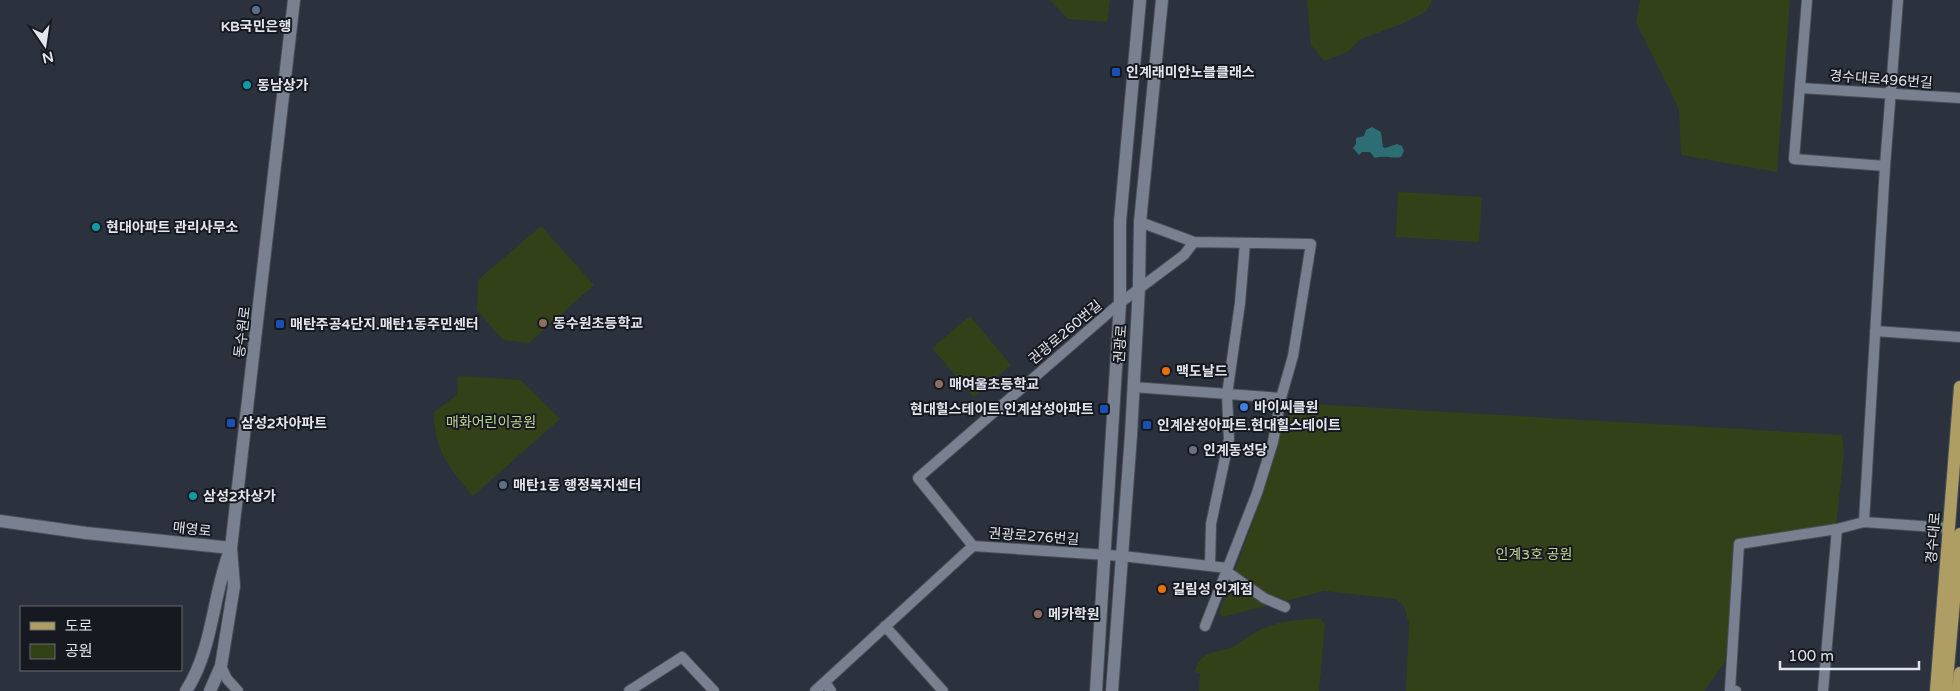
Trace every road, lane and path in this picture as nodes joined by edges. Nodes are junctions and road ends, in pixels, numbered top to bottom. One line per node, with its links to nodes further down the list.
1 (294, 0): 26 (street, 동수원로)
2 (1140, 0): 14 (street, 권광로)
3 (1162, 0): 10 (street, 권광로)
4 (1807, 0): 6 (street)
5 (1898, 0): 7 (street)
6 (1801, 90): 7 (street, 경수대로496번길); 9 (street)
7 (1891, 93): 8 (street, 경수대로496번길); 9 (street)
8 (1960, 98)
9 (1885, 166): 15 (street)
10 (1140, 222): 11 (street); 13 (street, 권광로)
11 (1194, 242): 12 (street); 13 (street, 권광로260번길)
12 (1245, 242): 19 (street); 20 (street)
13 (1139, 287): 14 (street, 권광로260번길); 17 (street, 권광로)
14 (1120, 303): 25 (street, 권광로260번길); 27 (street, 권광로)
15 (1875, 331): 16 (street); 22 (street)
16 (1960, 337)
17 (1132, 387): 19 (street); 28 (street, 권광로)
18 (1960, 387): 24 (main road, 경수대로)
19 (1227, 395): 20 (street); 29 (street)
20 (1281, 398): 30 (street)
21 (0, 521): 26 (street, 매영로)
22 (1864, 522): 23 (street); 24 (street)
23 (1837, 529): 49 (street); 50 (street)
24 (1954, 531): 51 (main road, 경수대로); 52 (main road)
25 (973, 546): 27 (street, 권광로276번길); 32 (street, 권광로276번길)
26 (231, 548): 34 (street, 동수원로); 38 (street)
27 (1103, 555): 28 (street, 권광로276번길); 47 (street, 권광로)
28 (1122, 556): 29 (street, 권광로276번길); 48 (street, 권광로)
29 (1210, 566): 30 (street, 권광로276번길)
30 (1227, 570): 31 (street); 33 (street)
31 (1285, 607)
32 (885, 626): 36 (street, 권광로276번길); 46 (street)
33 (1205, 626)
34 (221, 666): 39 (street, 동수원로); 40 (street)
35 (1960, 672): 53 (main road)
36 (824, 682): 44 (street, 권광로276번길); 45 (street)
37 (643, 683): 41 (street); 42 (street); 43 (street)
38 (186, 691)
39 (210, 691)
40 (238, 691)
41 (628, 691)
42 (651, 691)
43 (714, 691)
44 (815, 691)
45 (832, 691)
46 (943, 691)
47 (1096, 691)
48 (1112, 691)
49 (1736, 691)
50 (1823, 691)
51 (1936, 691)
52 (1946, 691)
53 (1958, 691)

